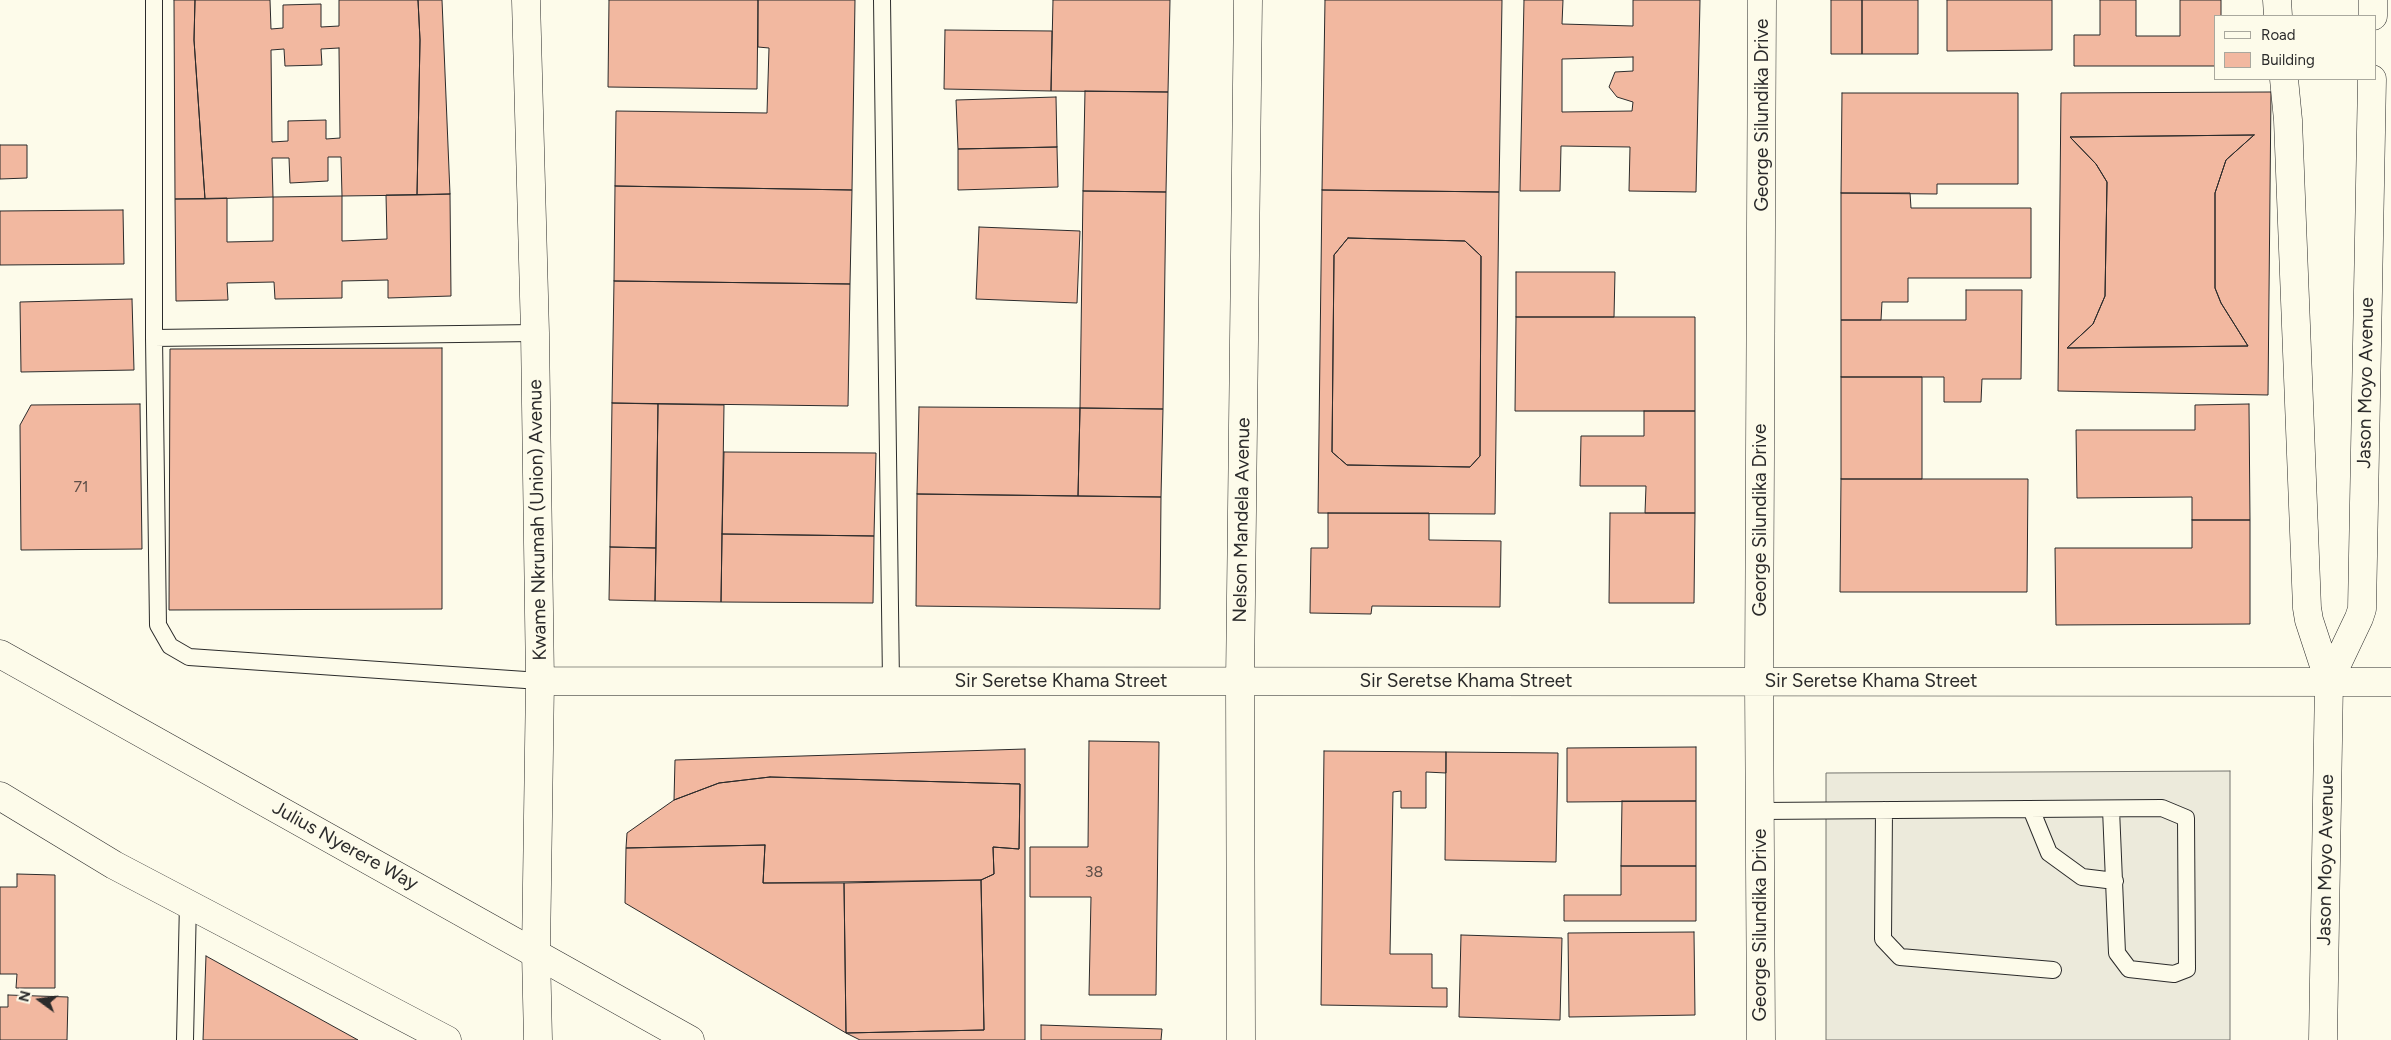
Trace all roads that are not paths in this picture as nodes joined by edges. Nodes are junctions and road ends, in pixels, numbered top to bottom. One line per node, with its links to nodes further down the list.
1 (154, 0): 13 (lane)
2 (526, 0): 12 (street, Kwame Nkrumah (Union) Avenue)
3 (882, 0): 19 (lane)
4 (1248, 0): 16 (street, Nelson Mandela Avenue)
5 (1762, 0): 17 (street, George Silundika Drive)
6 (2277, 0): 8 (street)
7 (2373, 0): 9 (street)
8 (2278, 15)
9 (2373, 15)
10 (2284, 80): 18 (street, Jason Moyo Avenue)
11 (2372, 80): 18 (street, Jason Moyo Avenue)
12 (535, 333): 13 (lane); 15 (street, Kwame Nkrumah (Union) Avenue)
13 (154, 338): 15 (lane)
14 (0, 654): 28 (street, Julius Nyerere Way)
15 (540, 681): 19 (street, Sir Seretse Khama Street); 28 (street, Kwame Nkrumah (Union) Avenue)
16 (1240, 681): 17 (street, Sir Seretse Khama Street); 19 (street, Sir Seretse Khama Street); 34 (street, Nelson Mandela Avenue)
17 (1759, 681): 18 (street, Sir Seretse Khama Street); 25 (street, George Silundika Drive)
18 (2329, 681): 20 (street, Sir Seretse Khama Street); 36 (street, Jason Moyo Avenue)
19 (891, 682)
20 (2391, 682)
21 (0, 796): 27 (street)
22 (2030, 809): 23 (lane); 24 (lane); 26 (lane)
23 (2111, 809): 26 (lane); 26 (lane)
24 (1884, 810): 25 (lane); 29 (lane)
25 (1760, 811): 35 (street, George Silundika Drive)
26 (2115, 881)
27 (188, 902): 30 (lane); 31 (street)
28 (536, 952): 32 (street, Kwame Nkrumah (Union) Avenue); 33 (street, Julius Nyerere Way)
29 (2053, 970)
30 (185, 1040)
31 (448, 1040)
32 (538, 1040)
33 (690, 1040)
34 (1242, 1040)
35 (1761, 1040)
36 (2323, 1040)

